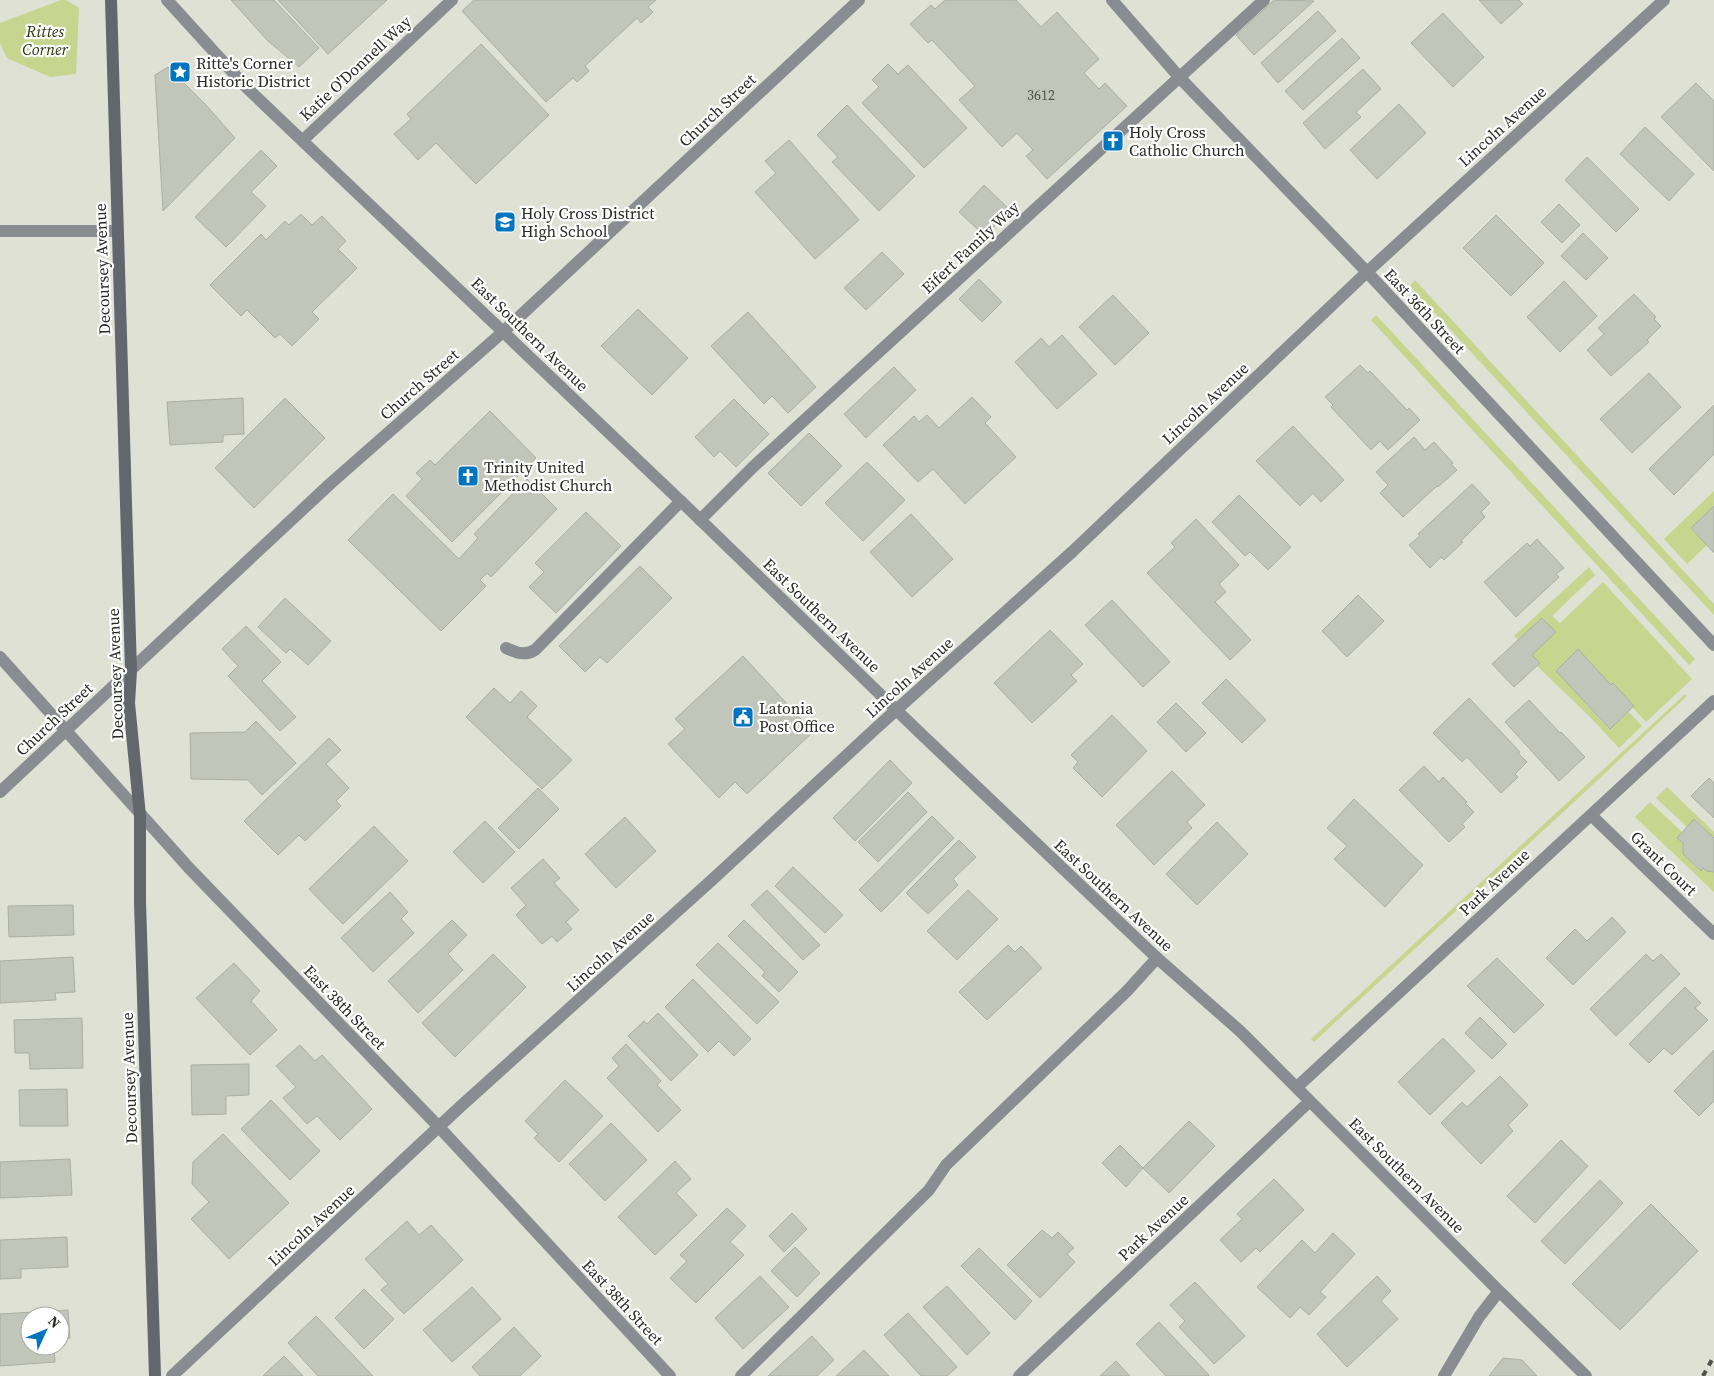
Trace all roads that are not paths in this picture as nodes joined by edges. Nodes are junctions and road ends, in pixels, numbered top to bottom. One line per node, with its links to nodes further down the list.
1 (111, 0): 11 (main road, Decoursey Avenue)
2 (167, 0): 9 (street, East Southern Avenue)
3 (859, 0): 13 (street, Church Street)
4 (1112, 0): 8 (street, East 36th Street)
5 (1264, 0): 8 (street, Eifert Family Way)
6 (1664, 0): 12 (street, Lincoln Avenue)
7 (450, 1): 9 (street, Katie O'Donnell Way)
8 (1180, 78): 12 (street, East 36th Street); 15 (street, Eifert Family Way)
9 (302, 140): 13 (street, East Southern Avenue)
10 (0, 231): 11 (street)
11 (117, 231): 19 (main road, Decoursey Avenue)
12 (1367, 272): 16 (street, East 36th Street); 21 (street, Lincoln Avenue)
13 (504, 331): 14 (street, East Southern Avenue); 19 (street, Church Street)
14 (681, 501): 15 (street, East Southern Avenue); 17 (street)
15 (700, 520): 21 (street, East Southern Avenue)
16 (1714, 645)
17 (506, 648)
18 (0, 657): 22 (street, East 38th Street)
19 (131, 671): 22 (street, Church Street); 25 (main road, Decoursey Avenue)
20 (1714, 701): 24 (street, Park Avenue)
21 (896, 710): 27 (street, East Southern Avenue); 30 (street, Lincoln Avenue)
22 (66, 730): 23 (street, Church Street); 25 (street, East 38th Street)
23 (0, 792)
24 (1592, 815): 26 (street, Grant Court); 28 (street, Park Avenue)
25 (140, 816): 30 (street, East 38th Street); 32 (main road, Decoursey Avenue)
26 (1714, 934)
27 (1157, 958): 28 (street, East Southern Avenue); 35 (street)
28 (1297, 1087): 29 (street, East Southern Avenue)
29 (1310, 1101): 31 (street, East Southern Avenue); 36 (street, Park Avenue)
30 (439, 1127): 33 (street, Lincoln Avenue); 34 (street, East 38th Street)
31 (1499, 1291): 37 (street); 38 (street, East Southern Avenue)
32 (155, 1376)
33 (172, 1376)
34 (670, 1376)
35 (741, 1376)
36 (1018, 1376)
37 (1444, 1376)
38 (1586, 1376)

